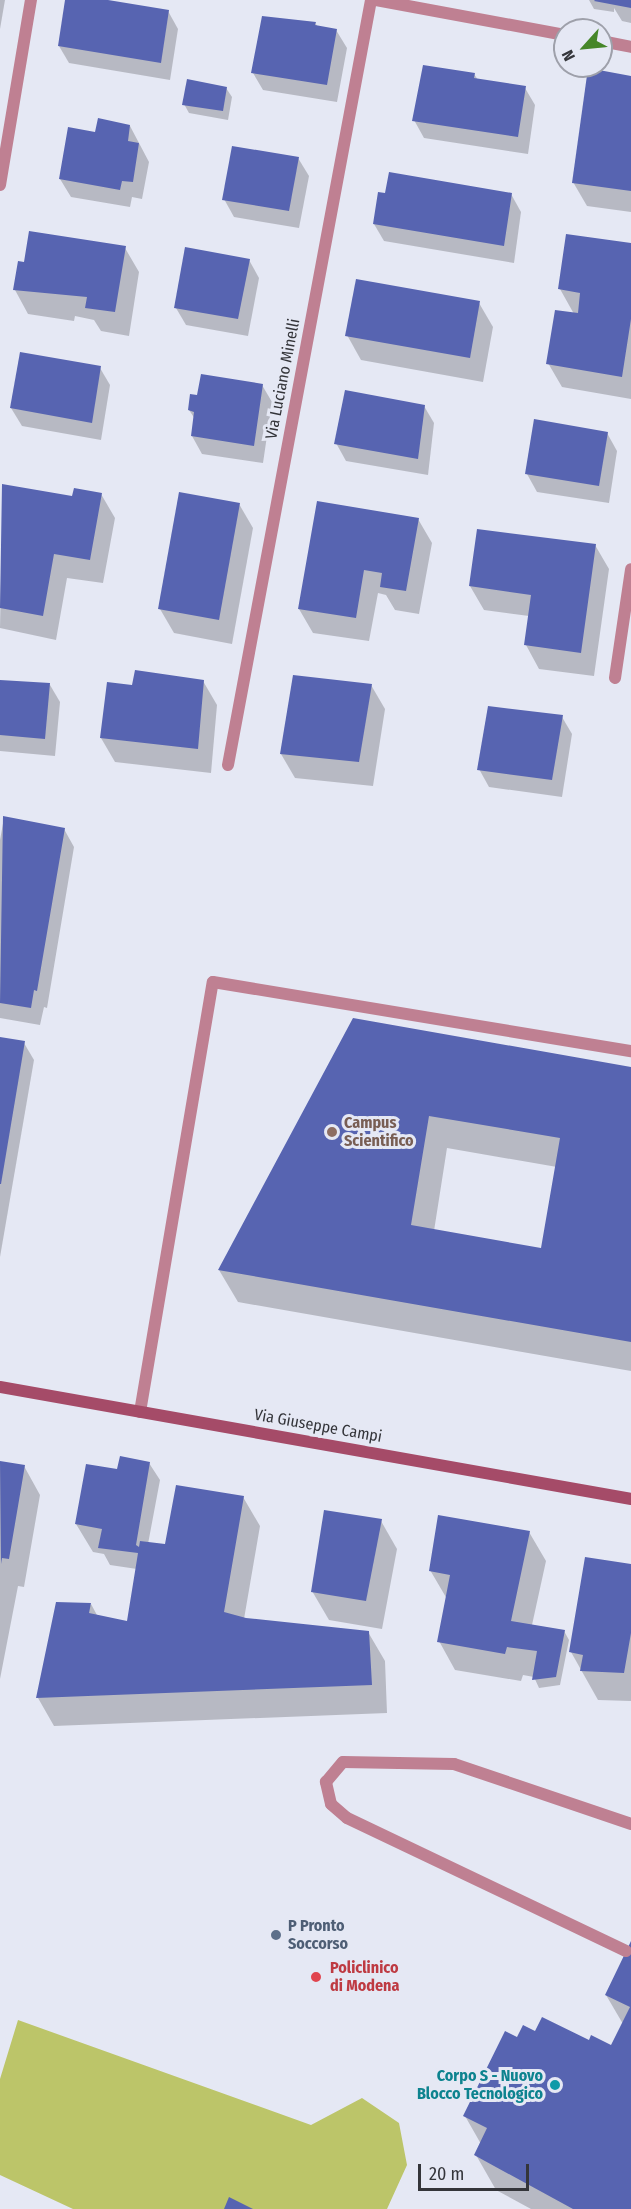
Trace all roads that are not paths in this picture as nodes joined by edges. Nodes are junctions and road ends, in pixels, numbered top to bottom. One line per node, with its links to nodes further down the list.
1 (32, 0): 6 (street)
2 (374, 0): 3 (street); 9 (street, Via Luciano Minelli)
3 (553, 32)
4 (613, 43): 5 (street)
5 (631, 47)
6 (0, 185)
7 (631, 569): 8 (street)
8 (615, 678)
9 (228, 765)
10 (631, 1051): 12 (street)
11 (0, 1387): 12 (street, Via Giuseppe Campi)
12 (140, 1412): 13 (street, Via Giuseppe Campi)
13 (631, 1499)
14 (631, 1824): 15 (street)
15 (626, 1951)

